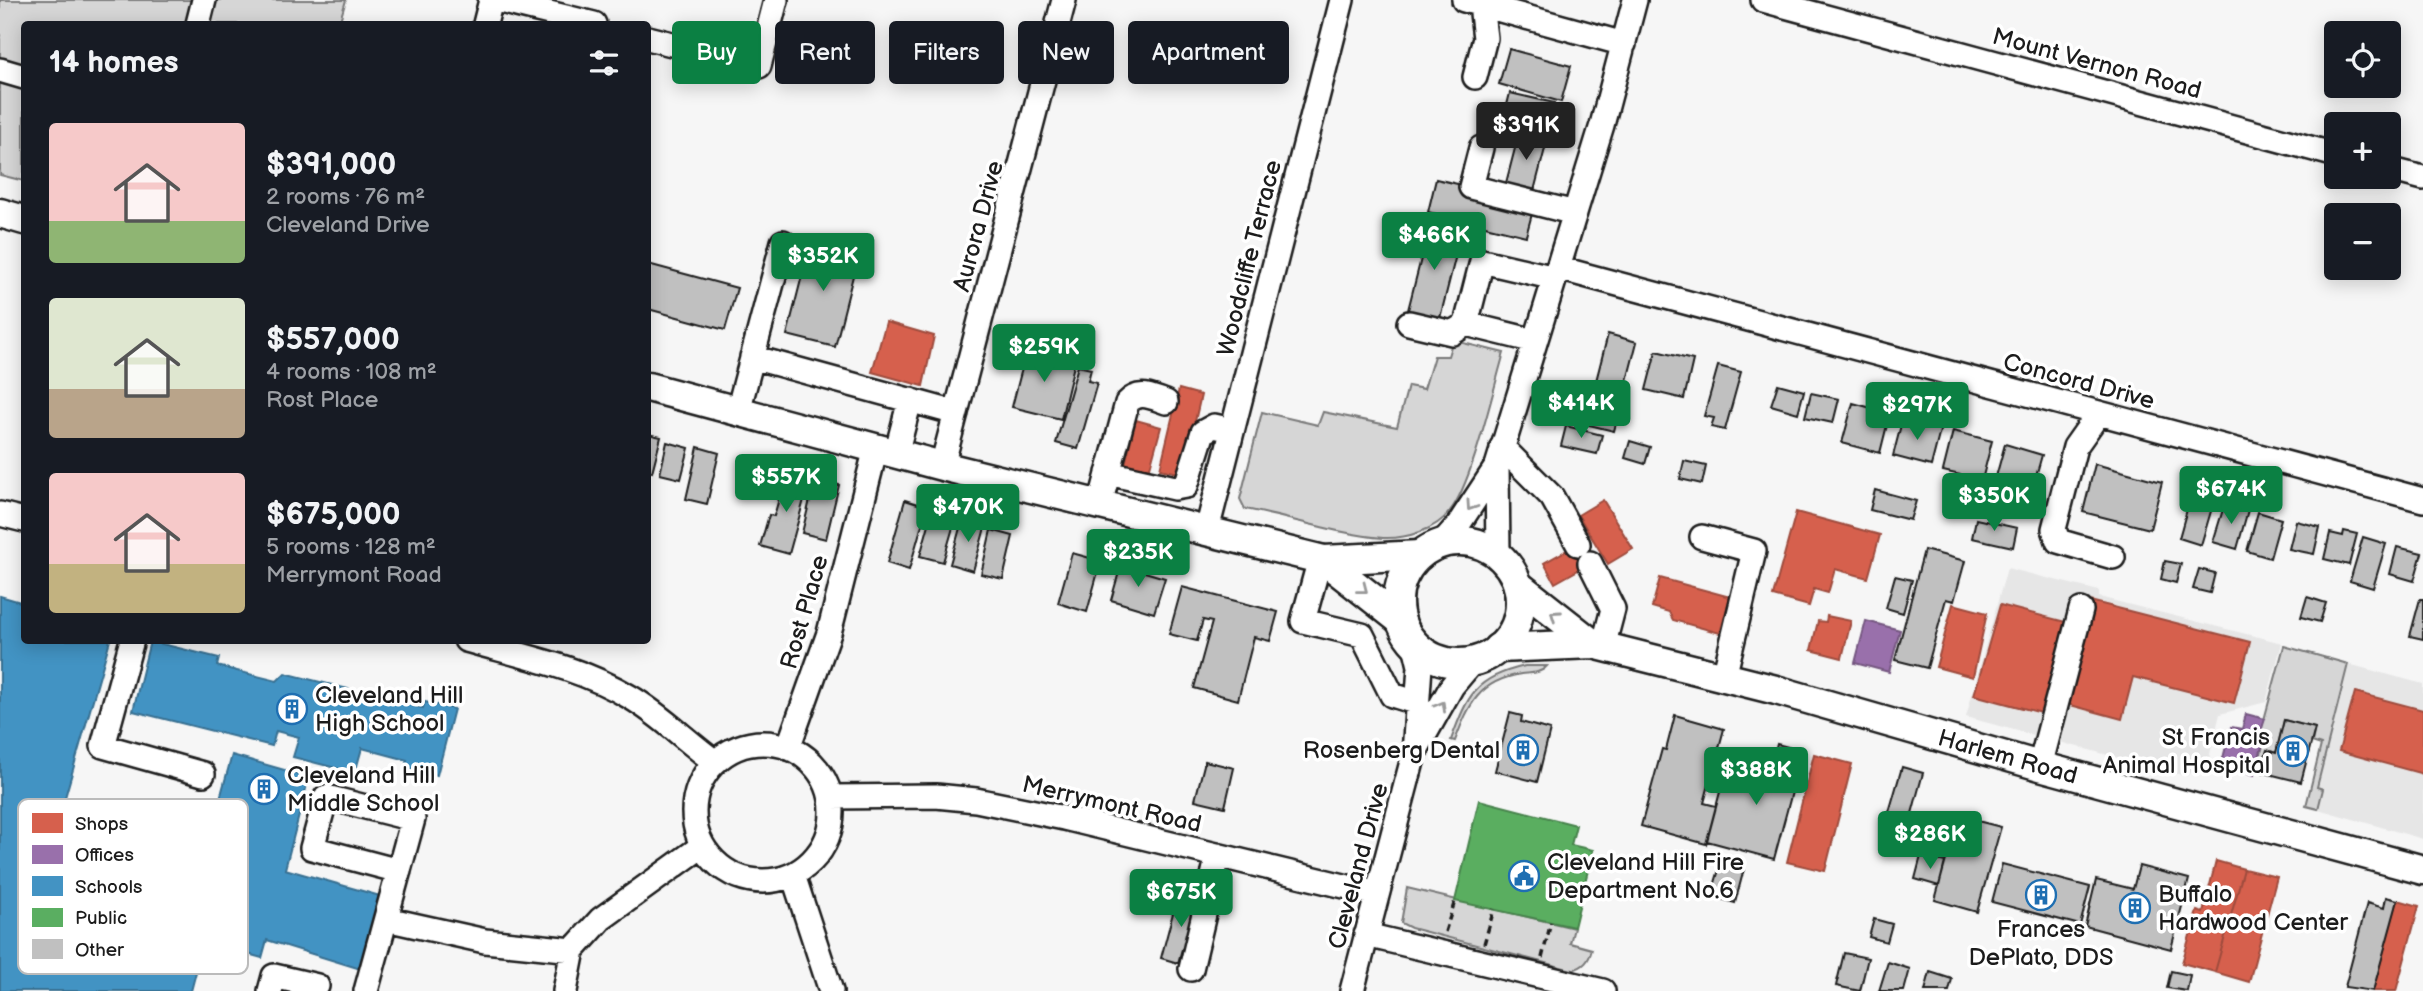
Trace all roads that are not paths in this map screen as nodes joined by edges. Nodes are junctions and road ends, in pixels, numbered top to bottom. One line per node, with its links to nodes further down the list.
1 (204, 0): 9 (street)
2 (494, 0): 10 (street); 11 (street)
3 (776, 0): 12 (street)
4 (1064, 0): 34 (street, Aurora Drive)
5 (1342, 0): 36 (street, Woodcliffe Terrace)
6 (1635, 0): 13 (street)
7 (1763, 0): 18 (street, Mount Vernon Road)
8 (1472, 2): 13 (street); 16 (street)
9 (199, 21)
10 (486, 21)
11 (582, 21)
12 (651, 39)
13 (1624, 44): 22 (street)
14 (0, 70): 15 (street)
15 (21, 76)
16 (1475, 77)
17 (1481, 148): 22 (street)
18 (2324, 152)
19 (2401, 172): 20 (street)
20 (2423, 178)
21 (0, 213): 23 (main road)
22 (1575, 213): 25 (street)
23 (21, 219)
24 (783, 242): 29 (street)
25 (1557, 273): 27 (street, Concord Drive); 28 (street); 35 (street, Concord Drive)
26 (1409, 323): 27 (street)
27 (1466, 324): 28 (street)
28 (1535, 341): 38 (street)
29 (752, 357): 31 (street); 33 (street)
30 (651, 388): 33 (main road)
31 (910, 400): 34 (street); 37 (street, Rost Place)
32 (1167, 401): 40 (street)
33 (738, 411): 37 (main road)
34 (956, 413): 39 (street, Aurora Drive)
35 (2099, 413): 41 (street, Concord Drive); 49 (street)
36 (1232, 430): 40 (street); 45 (street, Woodcliffe Terrace)
37 (886, 451): 39 (main road); 62 (street, Rost Place)
38 (1500, 457): 47 (street, one-way to 47); 48 (street); 57 (street)
39 (942, 466): 42 (main road)
40 (1108, 473): 42 (street)
41 (2423, 500)
42 (1100, 504): 45 (main road)
43 (0, 514): 44 (street)
44 (21, 519)
45 (1207, 530): 50 (main road)
46 (1702, 537): 60 (street)
47 (1431, 549): 48 (main road); 50 (main road); 53 (main road)
48 (1498, 555): 51 (main road)
49 (2113, 557)
50 (1322, 559): 53 (main road, one-way to 53); 61 (street)
51 (1517, 585): 57 (main road, Harlem Road, one-way to 51); 58 (main road)
52 (2081, 610): 65 (street)
53 (1400, 620): 56 (main road)
54 (131, 644): 66 (street)
55 (481, 644): 64 (street)
56 (1415, 645): 59 (main road); 61 (street, Cleveland Drive)
57 (1598, 646): 58 (main road, Harlem Road); 60 (main road, Harlem Road)
58 (1498, 648): 59 (main road)
59 (1473, 661): 63 (street, Cleveland Drive, one-way to 59)
60 (1724, 677): 65 (main road, Harlem Road)
61 (1418, 703): 63 (street, Cleveland Drive)
62 (788, 748): 64 (street); 67 (street)
63 (1414, 754): 73 (street, Cleveland Drive)
64 (715, 762): 68 (street)
65 (2040, 766): 70 (main road, Harlem Road)
66 (204, 774)
67 (831, 797): 69 (street, Merrymont Road); 72 (street)
68 (702, 846): 72 (street); 76 (street)
69 (1218, 855): 73 (street, Merrymont Road); 77 (street)
70 (2423, 870)
71 (399, 871): 74 (street)
72 (793, 875): 82 (street)
73 (1377, 894): 75 (street, Cleveland Drive)
74 (386, 919): 76 (street); 80 (street)
75 (1366, 935): 83 (street, Cleveland Drive); 84 (street)
76 (573, 950): 81 (street)
77 (1191, 969)
78 (323, 989): 79 (street)
79 (270, 991)
80 (366, 991)
81 (565, 991)
82 (831, 991)
83 (1352, 991)
84 (1603, 991)

